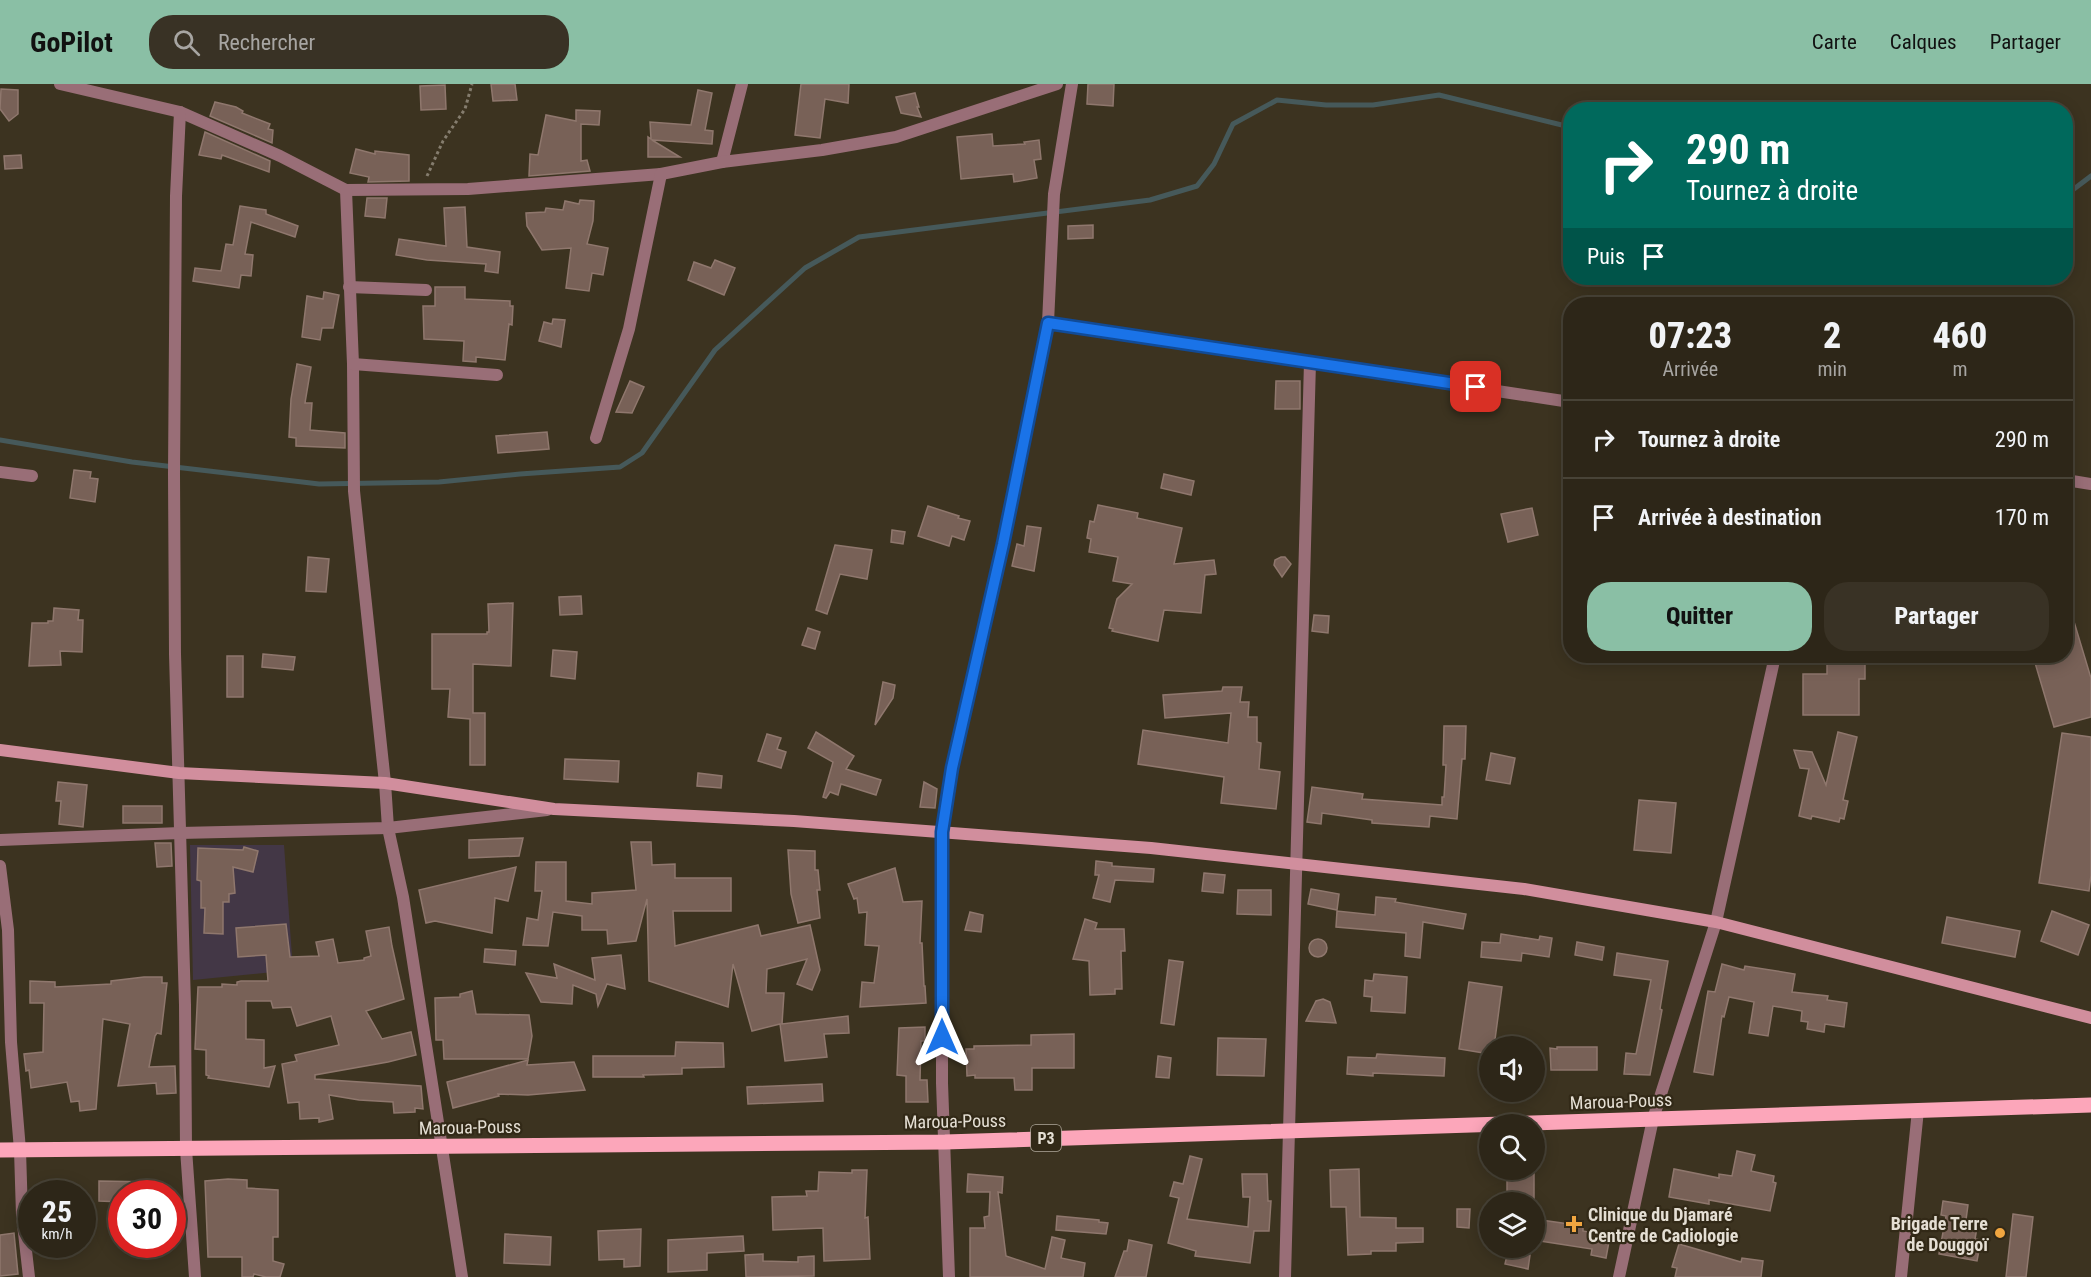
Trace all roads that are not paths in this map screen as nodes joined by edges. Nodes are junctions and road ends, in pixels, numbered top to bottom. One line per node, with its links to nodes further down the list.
1 (60, 84): 5 (street)
2 (742, 84): 6 (street)
3 (1057, 84): 6 (street)
4 (1072, 84): 11 (street)
5 (180, 112): 8 (street); 23 (street)
6 (722, 162): 7 (street)
7 (661, 174): 8 (street); 16 (street)
8 (346, 190): 9 (street)
9 (349, 287): 10 (street); 13 (street)
10 (426, 290)
11 (1048, 323): 12 (street); 27 (street)
12 (1310, 362): 15 (street); 30 (street)
13 (353, 364): 14 (street); 24 (street)
14 (497, 375)
15 (1563, 401)
16 (596, 438)
17 (0, 472): 18 (street)
18 (32, 476)
19 (2073, 481): 20 (street)
20 (2091, 484)
21 (1773, 663): 32 (street)
22 (0, 750): 23 (main road)
23 (179, 773): 24 (main road); 28 (street)
24 (385, 783): 25 (main road); 26 (street)
25 (554, 809): 26 (street); 27 (main road)
26 (388, 828): 28 (street); 39 (street)
27 (942, 832): 30 (main road); 38 (street)
28 (180, 833): 29 (street); 40 (street)
29 (0, 840)
30 (1297, 864): 32 (main road); 37 (street)
31 (0, 866): 42 (street)
32 (1716, 922): 33 (main road); 36 (street)
33 (2091, 1018)
34 (2091, 1105): 35 (main road, Maroua-Pouss / P3)
35 (1918, 1110): 36 (main road, Maroua-Pouss / P3); 49 (street)
36 (1653, 1119): 37 (main road, Maroua-Pouss / P3); 48 (street)
37 (1288, 1131): 38 (main road, Maroua-Pouss / P3); 47 (street)
38 (945, 1142): 39 (main road, Maroua-Pouss / P3); 46 (street)
39 (440, 1146): 40 (main road, Maroua-Pouss / P3); 45 (street)
40 (186, 1149): 42 (main road, Maroua-Pouss / P3); 44 (street)
41 (0, 1150): 42 (main road, Maroua-Pouss / P3)
42 (20, 1150): 43 (street)
43 (29, 1277)
44 (195, 1277)
45 (462, 1277)
46 (949, 1277)
47 (1285, 1277)
48 (1619, 1277)
49 (1901, 1277)

